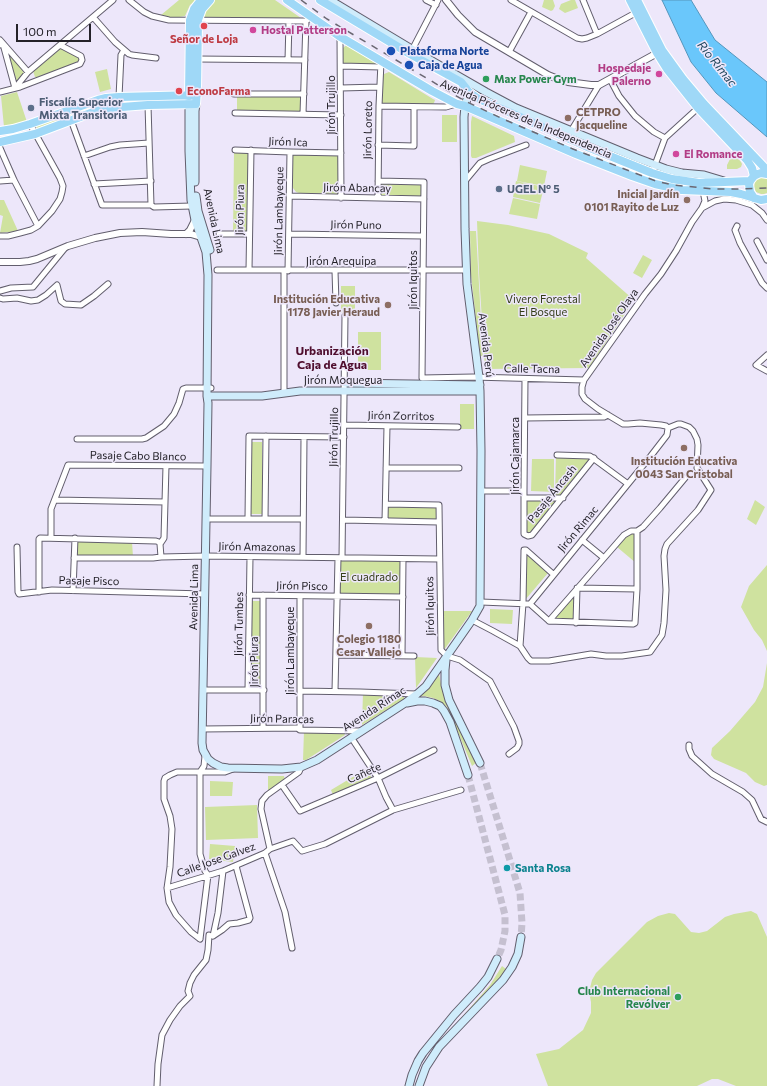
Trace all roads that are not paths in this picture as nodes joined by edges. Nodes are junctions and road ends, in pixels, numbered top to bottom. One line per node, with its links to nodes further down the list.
1 (113, 0): 17 (street)
2 (129, 0): 19 (street)
3 (201, 0): 19 (main road, Avenida Lima)
4 (210, 0): 19 (main road, Avenida Lima)
5 (320, 0): 27 (main road, Avenida Próceres de la Independencia)
6 (330, 0): 27 (main road, Avenida Próceres de la Independencia)
7 (426, 0): 14 (street)
8 (446, 0): 28 (street)
9 (511, 0): 16 (street)
10 (583, 0): 21 (street)
11 (630, 0): 15 (main road)
12 (637, 0): 15 (main road)
13 (287, 1): 18 (main road, Avenida Próceres de la Independencia)
14 (437, 2): 27 (street)
15 (638, 11): 21 (street); 26 (main road)
16 (531, 12): 21 (street); 28 (street)
17 (93, 17): 24 (street); 25 (street)
18 (308, 19): 20 (street); 22 (main road, Avenida Próceres de la Independencia); 32 (street)
19 (194, 20): 20 (street); 30 (main road, Avenida Lima); 46 (main road, Avenida Lima)
20 (289, 21): 31 (street)
21 (597, 34)
22 (340, 37): 33 (main road, Avenida Próceres de la Independencia); 34 (street, Jirón Trujillo)
23 (1, 43): 35 (street); 39 (street)
24 (60, 45): 35 (street); 39 (street)
25 (124, 50): 29 (street); 45 (street)
26 (659, 51): 36 (street); 53 (main road); 74 (main road)
27 (411, 52): 42 (main road, Avenida Próceres de la Independencia); 60 (main road, Avenida Próceres de la Independencia)
28 (509, 52): 37 (street)
29 (156, 58)
30 (197, 59): 31 (street); 46 (main road, Avenida Lima)
31 (288, 60): 32 (street)
32 (305, 60): 44 (street)
33 (381, 64): 34 (street); 38 (street, Jirón Loreto); 48 (main road, Avenida Próceres de la Independencia)
34 (341, 66): 40 (street, Jirón Trujillo)
35 (28, 72): 39 (street)
36 (610, 79): 37 (street); 62 (street)
37 (599, 85): 60 (street)
38 (379, 87): 40 (street); 50 (street, Jirón Loreto)
39 (15, 88): 41 (street)
40 (341, 88): 56 (street, Jirón Trujillo)
41 (0, 92)
42 (469, 92): 51 (main road, Avenida Perú); 75 (main road, Avenida Próceres de la Independencia)
43 (234, 94): 44 (street)
44 (304, 94): 55 (street)
45 (119, 96): 46 (main road); 58 (main road)
46 (193, 96): 47 (main road, Avenida Lima)
47 (192, 104): 49 (main road); 95 (main road, Avenida Lima); 97 (main road, Avenida Lima)
48 (456, 104): 51 (main road, Avenida Próceres de la Independencia); 52 (street)
49 (148, 105): 57 (main road); 64 (street)
50 (379, 106): 52 (street); 65 (street, Jirón Loreto)
51 (465, 106): 82 (main road, Avenida Perú); 85 (main road, Avenida Próceres de la Independencia)
52 (414, 107): 65 (street)
53 (698, 108): 62 (street); 77 (main road)
54 (235, 113): 55 (street)
55 (303, 114): 56 (street)
56 (341, 115): 71 (street, Jirón Trujillo)
57 (71, 120): 61 (main road); 72 (street)
58 (30, 124): 59 (main road); 61 (street)
59 (0, 131)
60 (571, 131): 73 (main road, Avenida Próceres de la Independencia)
61 (35, 134): 63 (main road); 99 (street)
62 (665, 138): 73 (street)
63 (0, 142)
64 (149, 143): 72 (street); 80 (street)
65 (378, 145): 81 (street, Jirón Loreto)
66 (526, 145): 82 (street)
67 (0, 148): 78 (street)
68 (235, 150): 69 (street, Jirón Ica)
69 (252, 150): 70 (street, Jirón Ica); 103 (street, Jirón Piura)
70 (290, 152): 71 (street, Jirón Ica); 86 (street, Jirón Lambayeque)
71 (341, 153): 87 (street, Jirón Trujillo)
72 (84, 156): 84 (street)
73 (654, 165): 75 (street); 83 (main road, Avenida Próceres de la Independencia)
74 (767, 171)
75 (652, 173): 83 (main road, Avenida Próceres de la Independencia)
76 (767, 174): 77 (main road, Avenida Próceres de la Independencia)
77 (752, 178): 83 (main road, Avenida Próceres de la Independencia); 89 (main road)
78 (14, 180): 79 (street); 99 (street)
79 (0, 181)
80 (151, 181): 84 (street); 94 (street)
81 (378, 181): 88 (street, Jirón Loreto); 90 (street, Jirón Iquitos)
82 (464, 182): 115 (main road, Avenida Perú)
83 (728, 182)
84 (94, 184): 94 (street)
85 (703, 191): 89 (main road, Avenida Próceres de la Independencia); 92 (street); 96 (street)
86 (289, 196): 87 (street, Jirón Abancay); 104 (street, Jirón Lambayeque)
87 (340, 198): 88 (street, Jirón Abancay)
88 (378, 198): 90 (street, Jirón Abancay)
89 (756, 198): 91 (main road); 93 (main road)
90 (424, 199): 106 (street, Jirón Iquitos)
91 (767, 199)
92 (715, 201): 96 (street); 98 (street)
93 (767, 204)
94 (151, 205): 95 (street)
95 (192, 206): 97 (main road, Avenida Lima)
96 (702, 208): 128 (street, Avenida José Olaya)
97 (198, 219): 101 (street); 107 (main road, Avenida Lima); 131 (main road, Avenida Lima)
98 (767, 220)
99 (38, 226): 105 (street)
100 (737, 226): 119 (street)
101 (186, 234): 107 (street); 109 (street)
102 (219, 234): 103 (street)
103 (249, 234): 113 (street, Jirón Piura)
104 (289, 234): 106 (street, Jirón Puno); 116 (street, Jirón Lambayeque)
105 (0, 236)
106 (423, 236): 114 (street, Jirón Iquitos)
107 (201, 237): 131 (main road, Avenida Lima)
108 (757, 241): 110 (street)
109 (65, 248): 111 (street); 120 (street)
110 (767, 260)
111 (0, 262)
112 (217, 270): 113 (street, Jirón Arequipa)
113 (249, 270): 116 (street, Jirón Arequipa)
114 (424, 270): 115 (street, Jirón Arequipa); 117 (street, Jirón Arequipa); 126 (street, Jirón Iquitos)
115 (466, 270): 130 (main road, Avenida Perú)
116 (286, 271): 117 (street, Jirón Arequipa); 133 (street, Jirón Lambayeque)
117 (335, 271): 122 (street)
118 (108, 284): 121 (street)
119 (767, 288)
120 (0, 291)
121 (0, 298)
122 (336, 303)
123 (345, 316): 129 (street, Jirón Trujillo)
124 (767, 355): 125 (street)
125 (767, 371)
126 (422, 378): 130 (street, Calle Tacna)
127 (525, 379): 128 (street, Calle Tacna); 130 (street, Calle Tacna); 136 (street, Jirón Cajamarca)
128 (584, 380): 135 (street, Avenida José Olaya)
129 (345, 383): 130 (main road, Jirón Moquegua); 132 (street, Jirón Trujillo)
130 (480, 384): 132 (main road, Jirón Moquegua); 153 (main road, Avenida Perú)
131 (209, 388): 134 (main road, Avenida Lima); 144 (street)
132 (345, 391): 133 (main road, Jirón Moquegua); 137 (street, Jirón Trujillo)
133 (284, 393): 134 (main road, Jirón Moquegua)
134 (209, 398): 148 (main road, Avenida Lima)
135 (608, 415): 136 (street); 140 (street, Avenida José Olaya)
136 (525, 418): 154 (street, Jirón Cajamarca)
137 (344, 425): 138 (street, Jirón Zorritos); 143 (street, Jirón Trujillo)
138 (387, 426): 139 (street, Jirón Zorritos); 149 (street)
139 (458, 427)
140 (668, 428): 152 (street, Jirón Rimac); 200 (street, Avenida José Olaya)
141 (266, 436): 142 (street); 160 (street); 162 (street)
142 (304, 437): 143 (street); 163 (street)
143 (344, 437): 164 (street, Jirón Trujillo)
144 (76, 439)
145 (557, 454): 146 (street)
146 (594, 458): 152 (street); 156 (street, Pasaje Áncash)
147 (166, 466): 148 (street, Pasaje Cabo Blanco); 157 (street, Pasaje Cabo Blanco); 158 (street)
148 (207, 466): 161 (main road, Avenida Lima)
149 (386, 468): 150 (street); 159 (street)
150 (459, 468)
151 (685, 478): 167 (street)
152 (628, 484): 171 (street, Jirón Rimac)
153 (481, 491): 154 (street); 194 (main road, Avenida Perú)
154 (524, 491): 155 (street, Jirón Cajamarca)
155 (524, 498): 156 (street); 168 (street, Jirón Cajamarca)
156 (563, 498): 168 (street, Pasaje Áncash)
157 (55, 500): 158 (street); 169 (street)
158 (165, 502): 172 (street)
159 (386, 504): 165 (street); 166 (street, Jirón Iquitos)
160 (248, 518): 161 (street); 162 (street)
161 (207, 519): 174 (main road, Avenida Lima)
162 (265, 519): 163 (street)
163 (303, 519): 177 (street)
164 (343, 520): 165 (street); 179 (street, Jirón Trujillo)
165 (385, 521): 166 (street)
166 (439, 522): 182 (street, Jirón Iquitos)
167 (637, 531): 180 (street); 185 (street)
168 (524, 534)
169 (51, 537): 170 (street); 187 (street)
170 (75, 538): 172 (street); 178 (street)
171 (582, 540): 180 (street); 183 (street, Jirón Rimac)
172 (160, 544): 175 (street)
173 (17, 547): 187 (street, Pasaje Pisco)
174 (206, 556): 175 (street, Jirón Amazonas); 176 (street, Jirón Amazonas); 188 (main road, Avenida Lima)
175 (160, 557): 178 (street, Jirón Amazonas)
176 (250, 557): 177 (street, Jirón Amazonas); 189 (street, Jirón Tumbes)
177 (303, 557): 179 (street, Jirón Amazonas)
178 (74, 558): 186 (street)
179 (340, 558): 181 (street, Jirón Amazonas); 192 (street, Jirón Trujillo)
180 (604, 558): 184 (street)
181 (403, 559): 182 (street, Jirón Amazonas); 193 (street)
182 (439, 559): 204 (street, Jirón Iquitos)
183 (553, 574): 195 (street); 196 (street, Jirón Rimac)
184 (577, 588): 185 (street); 198 (street); 199 (street)
185 (637, 589): 199 (street)
186 (73, 591): 187 (street, Pasaje Pisco); 188 (street, Pasaje Pisco)
187 (39, 592)
188 (205, 594): 205 (main road, Avenida Lima)
189 (249, 595): 190 (street, Jirón Pisco); 206 (street, Jirón Tumbes)
190 (263, 596): 191 (street, Jirón Pisco); 207 (street, Jirón Piura)
191 (300, 596): 192 (street, Jirón Pisco); 208 (street, Jirón Lambayeque)
192 (337, 597): 193 (street, Jirón Pisco); 201 (street, Jirón Trujillo)
193 (403, 597): 202 (street)
194 (481, 602): 195 (street); 197 (main road, Avenida Rímac)
195 (523, 603): 196 (street); 200 (street)
196 (530, 604): 198 (street)
197 (472, 620): 200 (street); 204 (main road, Avenida Rímac)
198 (549, 621): 199 (street)
199 (576, 623)
200 (520, 646)
201 (336, 655): 202 (street); 209 (street, Jirón Trujillo)
202 (402, 656): 203 (street)
203 (414, 656)
204 (447, 656): 210 (main road, Avenida Rímac); 220 (street); 221 (main road)
205 (203, 690): 206 (street); 212 (main road, Avenida Lima)
206 (248, 690): 207 (street)
207 (264, 690): 213 (street, Jirón Piura)
208 (300, 691): 209 (street); 214 (street, Jirón Lambayeque)
209 (335, 691): 210 (street)
210 (417, 694): 211 (main road, Avenida Rímac)
211 (405, 703): 215 (main road, Avenida Rímac); 226 (main road)
212 (202, 728): 213 (street, Jirón Paracas); 219 (main road, Avenida Lima)
213 (263, 728): 214 (street, Jirón Paracas)
214 (300, 730): 215 (street, Jirón Paracas)
215 (361, 731): 216 (main road, Avenida Rímac)
216 (351, 737): 222 (main road, Avenida Rímac); 227 (street)
217 (689, 744): 232 (street)
218 (434, 750): 227 (street, Cañete)
219 (205, 754): 223 (main road); 225 (street)
220 (509, 754)
221 (480, 764)
222 (301, 767): 224 (main road, Avenida Rímac); 228 (street)
223 (236, 768): 224 (main road, Avenida Rímac); 225 (street)
224 (287, 769): 228 (street)
225 (200, 772): 237 (street); 238 (street)
226 (468, 775)
227 (378, 778): 229 (street, Cañete); 231 (street)
228 (290, 779): 229 (street)
229 (282, 785): 233 (street)
230 (461, 790): 231 (street)
231 (393, 810): 233 (street, Calle Jose Galvez)
232 (767, 822)
233 (270, 849): 234 (street, Calle Jose Galvez)
234 (265, 853): 235 (street, Calle Jose Galvez); 242 (street)
235 (236, 866): 236 (street, Calle Jose Galvez); 239 (street)
236 (223, 870): 237 (street, Calle Jose Galvez); 239 (street)
237 (208, 875): 238 (street, Calle Jose Galvez); 241 (street)
238 (167, 888): 241 (street)
239 (211, 935): 241 (street); 244 (street)
240 (521, 937): 246 (main road)
241 (200, 939)
242 (292, 948)
243 (498, 959): 245 (main road)
244 (157, 1086)
245 (409, 1086)
246 (419, 1086)

